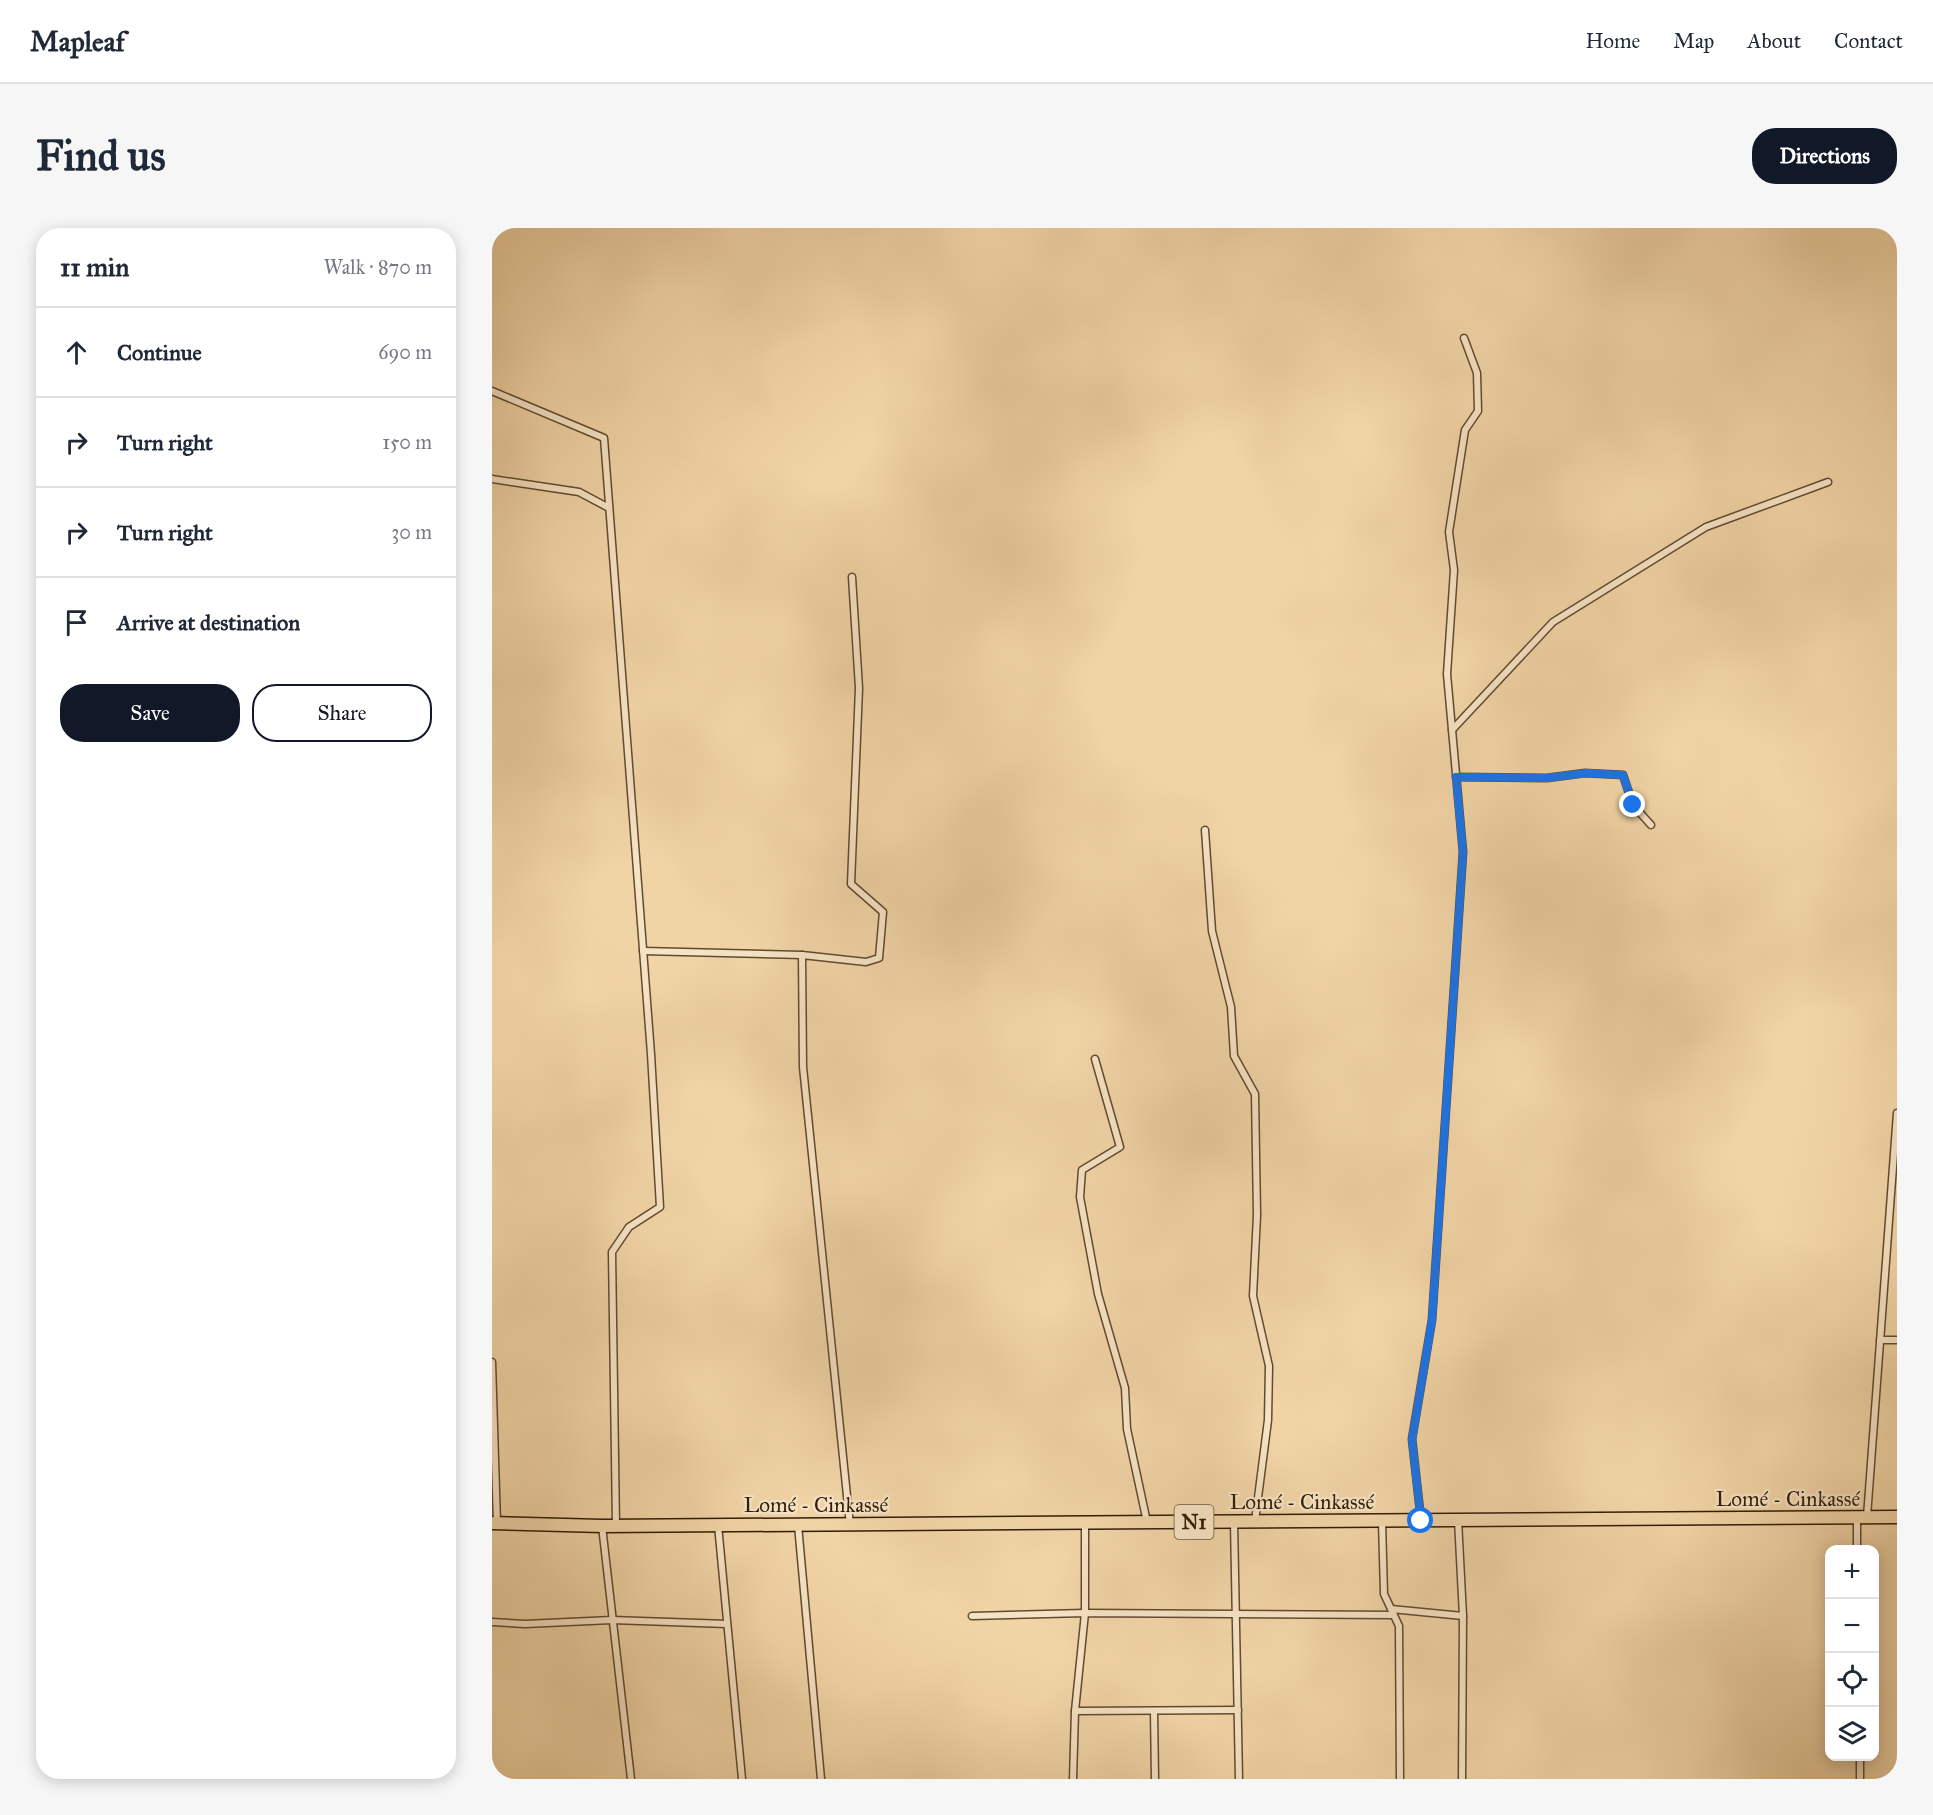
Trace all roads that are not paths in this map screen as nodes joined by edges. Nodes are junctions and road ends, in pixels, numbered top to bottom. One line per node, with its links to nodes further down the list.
1 (1464, 338): 7 (street)
2 (492, 391): 5 (street)
3 (492, 479): 5 (street)
4 (1828, 482): 7 (street)
5 (609, 508): 11 (street)
6 (852, 577): 12 (street)
7 (1452, 730): 8 (street)
8 (1456, 777): 9 (street); 22 (street)
9 (1651, 825)
10 (1205, 830): 26 (street)
11 (643, 951): 12 (street); 32 (street)
12 (802, 955): 29 (street)
13 (1095, 1059): 24 (street)
14 (1897, 1113): 15 (street)
15 (1894, 1201): 16 (street)
16 (1880, 1340): 17 (street); 20 (street)
17 (1897, 1340)
18 (492, 1362): 27 (street)
19 (1897, 1517): 20 (highway, Lomé - Cinkassé / N1)
20 (1862, 1518): 23 (highway, Lomé - Cinkassé / N1); 34 (street)
21 (1382, 1521): 22 (highway, Lomé - Cinkassé / N1); 26 (highway, Lomé - Cinkassé / N1); 35 (street)
22 (1421, 1521): 23 (highway, Lomé - Cinkassé / N1)
23 (1458, 1521): 39 (street)
24 (1147, 1522): 25 (highway, Lomé - Cinkassé / N1); 28 (highway, Lomé - Cinkassé / N1)
25 (1234, 1522): 26 (highway, Lomé - Cinkassé / N1); 38 (street)
26 (1255, 1522)
27 (494, 1523): 31 (highway, Lomé - Cinkassé / N1)
28 (1085, 1523): 29 (highway, Lomé - Cinkassé / N1); 36 (street)
29 (850, 1524): 30 (highway, Lomé - Cinkassé / N1)
30 (798, 1525): 33 (highway, Lomé - Cinkassé / N1); 49 (street)
31 (602, 1526): 32 (highway, Lomé - Cinkassé / N1); 40 (street)
32 (616, 1526): 33 (highway, Lomé - Cinkassé / N1)
33 (718, 1526): 42 (street)
34 (1858, 1545)
35 (1393, 1612): 38 (street); 39 (street); 53 (street)
36 (1085, 1613): 37 (street); 38 (street); 45 (street)
37 (972, 1616)
38 (1236, 1616): 43 (street)
39 (1463, 1616): 54 (street)
40 (612, 1620): 41 (street); 42 (street); 47 (street)
41 (492, 1622)
42 (727, 1623): 48 (street)
43 (1238, 1710): 44 (street); 52 (street)
44 (1154, 1711): 45 (street); 51 (street)
45 (1075, 1712): 50 (street)
46 (1860, 1761): 55 (street)
47 (631, 1779)
48 (742, 1779)
49 (821, 1779)
50 (1073, 1779)
51 (1155, 1779)
52 (1239, 1779)
53 (1400, 1779)
54 (1462, 1779)
55 (1860, 1779)

